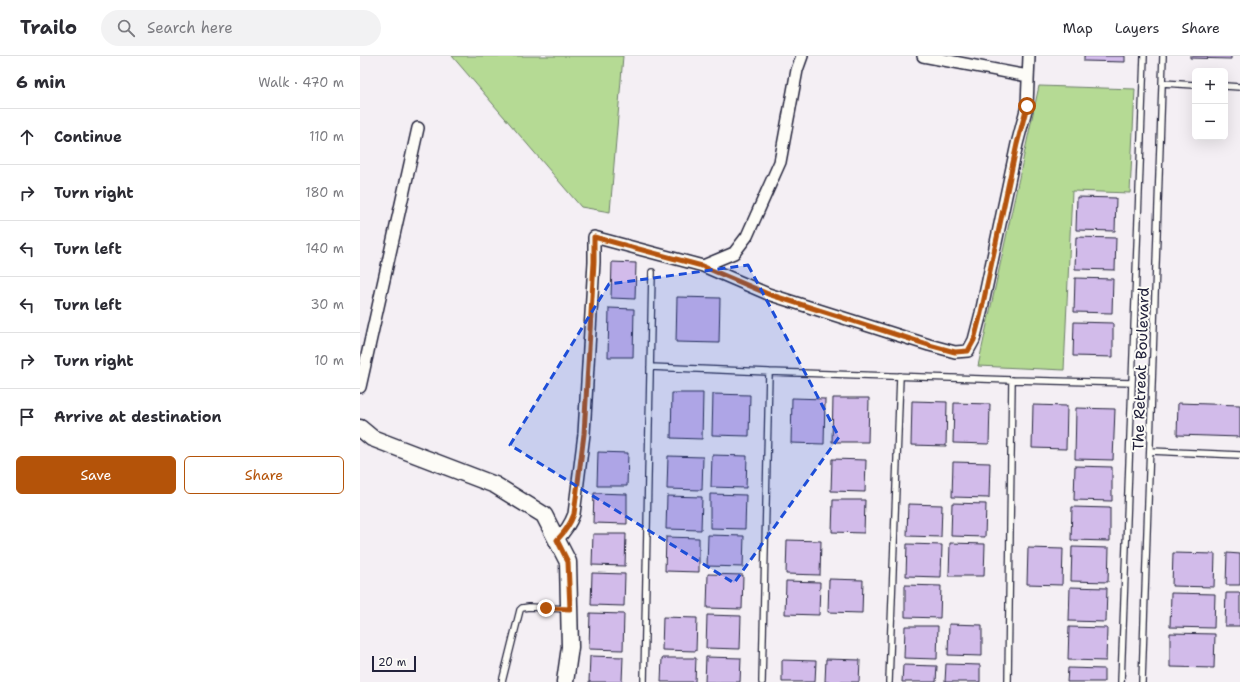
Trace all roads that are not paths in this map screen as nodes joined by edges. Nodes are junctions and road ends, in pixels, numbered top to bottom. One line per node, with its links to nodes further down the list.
1 (802, 56): 12 (street)
2 (923, 56): 6 (street)
3 (1029, 56): 6 (street)
4 (1144, 56): 18 (lane)
5 (1163, 56): 7 (lane, The Retreat Boulevard)
6 (1028, 76): 12 (street)
7 (1162, 83): 8 (lane); 21 (lane, The Retreat Boulevard)
8 (1192, 85)
9 (1228, 86): 10 (lane)
10 (1240, 87)
11 (418, 128): 19 (street)
12 (702, 266): 23 (street)
13 (652, 272): 14 (lane)
14 (650, 367): 15 (lane); 27 (lane)
15 (769, 372): 16 (lane); 28 (lane)
16 (900, 376): 17 (lane); 29 (lane)
17 (1012, 380): 18 (lane); 30 (lane)
18 (1132, 382): 31 (lane)
19 (360, 387)
20 (360, 428): 23 (street)
21 (1150, 451): 22 (lane); 32 (lane, The Retreat Boulevard)
22 (1240, 455)
23 (557, 540): 24 (street)
24 (570, 609): 25 (lane); 26 (street)
25 (502, 682)
26 (566, 682)
27 (644, 682)
28 (762, 682)
29 (889, 682)
30 (1008, 682)
31 (1121, 682)
32 (1142, 682)

